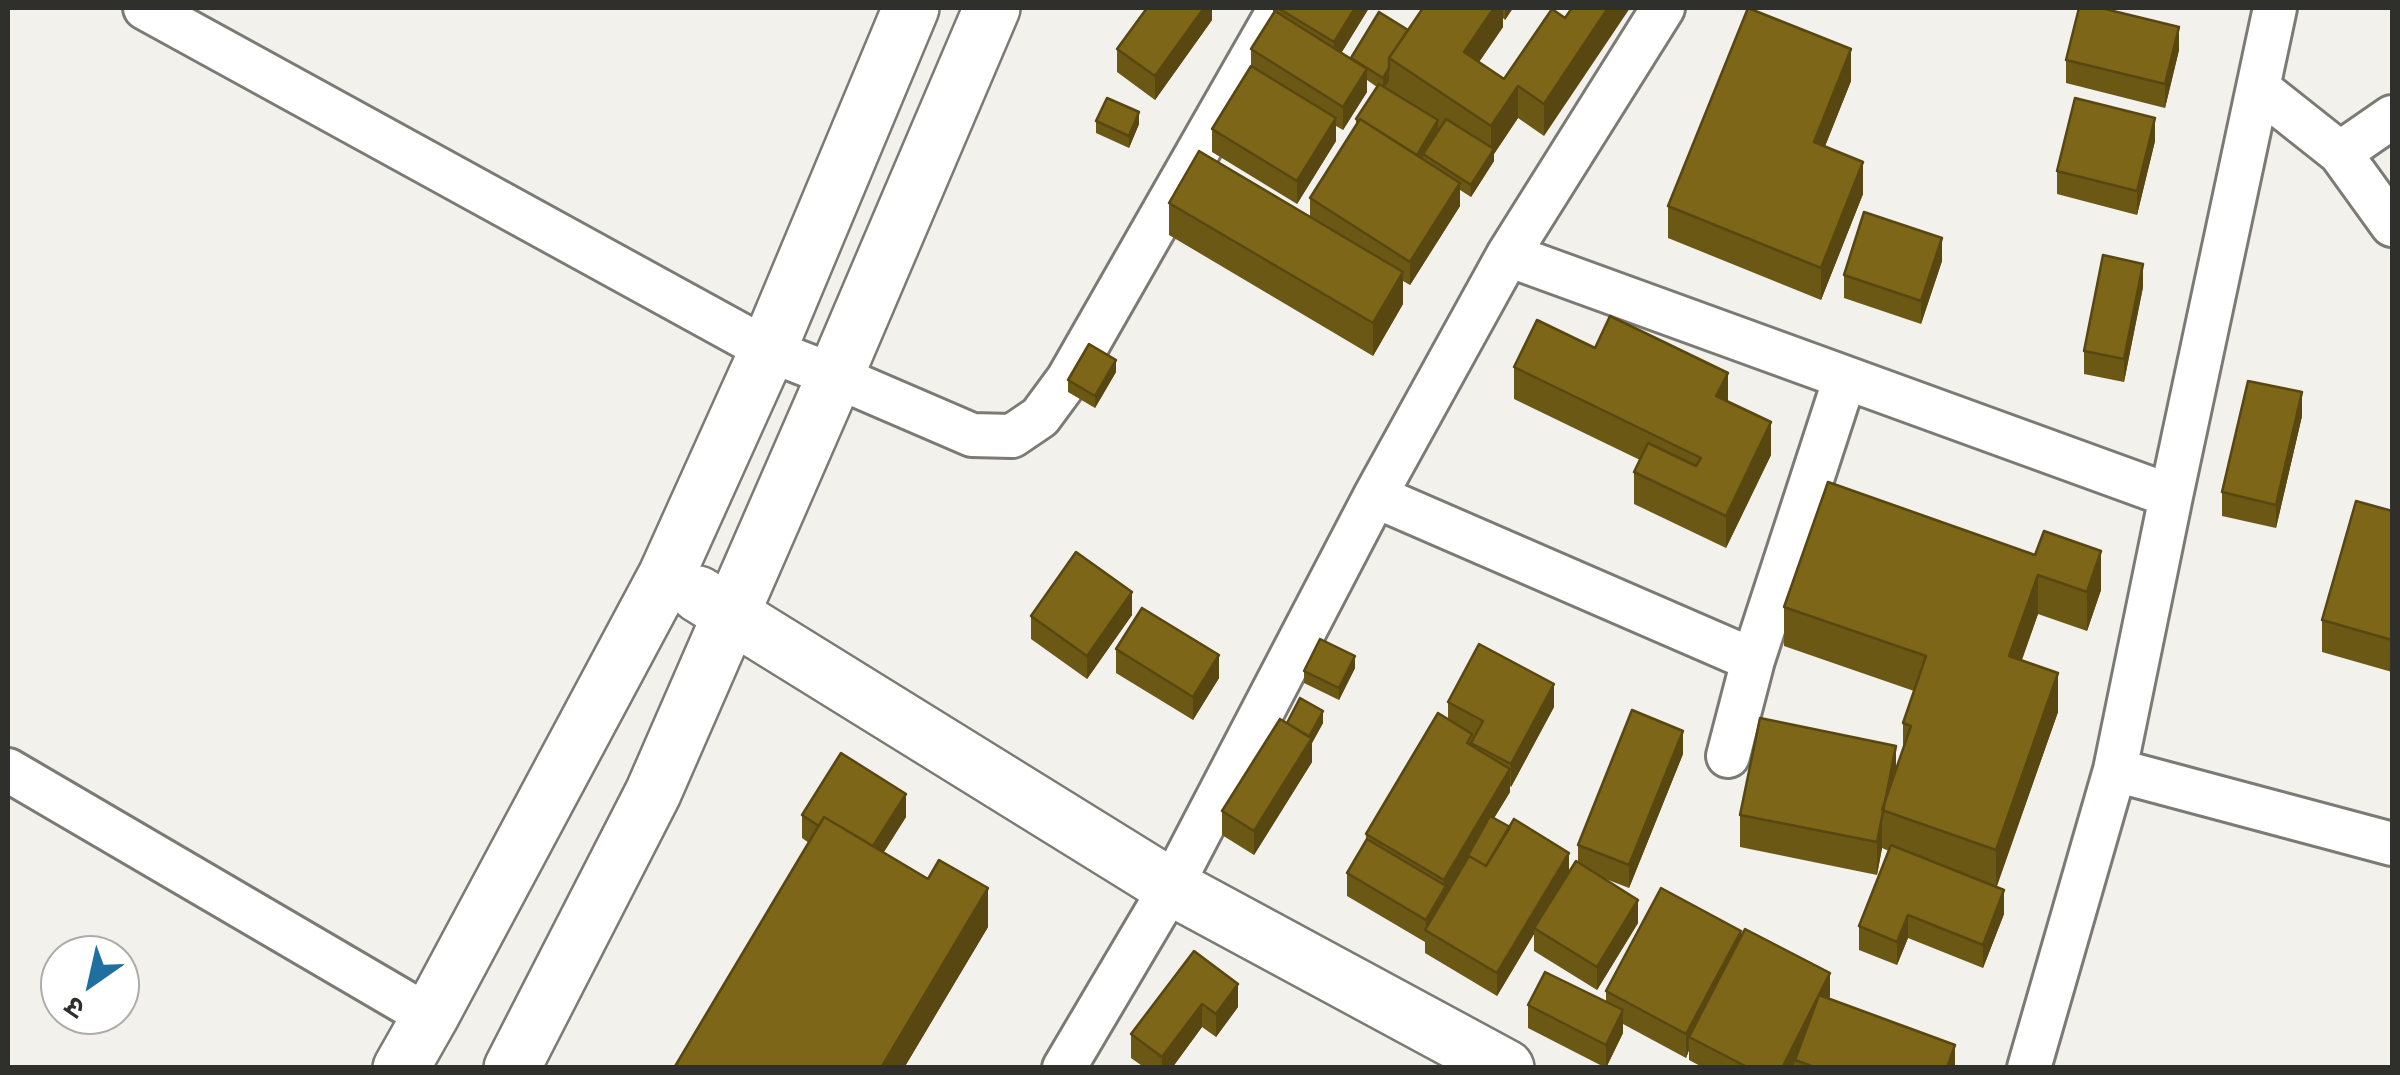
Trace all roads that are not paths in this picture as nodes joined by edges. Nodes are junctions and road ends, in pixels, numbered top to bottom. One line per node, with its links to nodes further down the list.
1 (146, 8): 12 (street)
2 (910, 8): 12 (main road)
3 (992, 8): 13 (main road)
4 (1280, 8): 13 (street)
5 (1663, 8): 11 (street)
6 (2274, 8): 7 (street)
7 (2258, 88): 9 (street); 16 (street)
8 (2392, 116): 9 (street)
9 (2340, 153): 10 (street)
10 (2392, 225)
11 (1508, 255): 14 (street); 15 (street)
12 (768, 350): 13 (street); 17 (main road)
13 (835, 376): 18 (main road)
14 (1845, 378): 16 (street); 19 (street)
15 (1375, 496): 19 (street); 24 (street)
16 (2171, 496): 22 (street)
17 (666, 576): 18 (main road); 25 (main road)
18 (730, 612): 24 (main road); 27 (main road)
19 (1753, 660): 20 (street)
20 (1728, 756)
21 (8, 770): 25 (street)
22 (2115, 770): 23 (street); 30 (street)
23 (2392, 844)
24 (1171, 886): 28 (street); 29 (main road)
25 (430, 1017): 26 (main road)
26 (401, 1068)
27 (512, 1068)
28 (1064, 1068)
29 (1506, 1068)
30 (2029, 1068)

